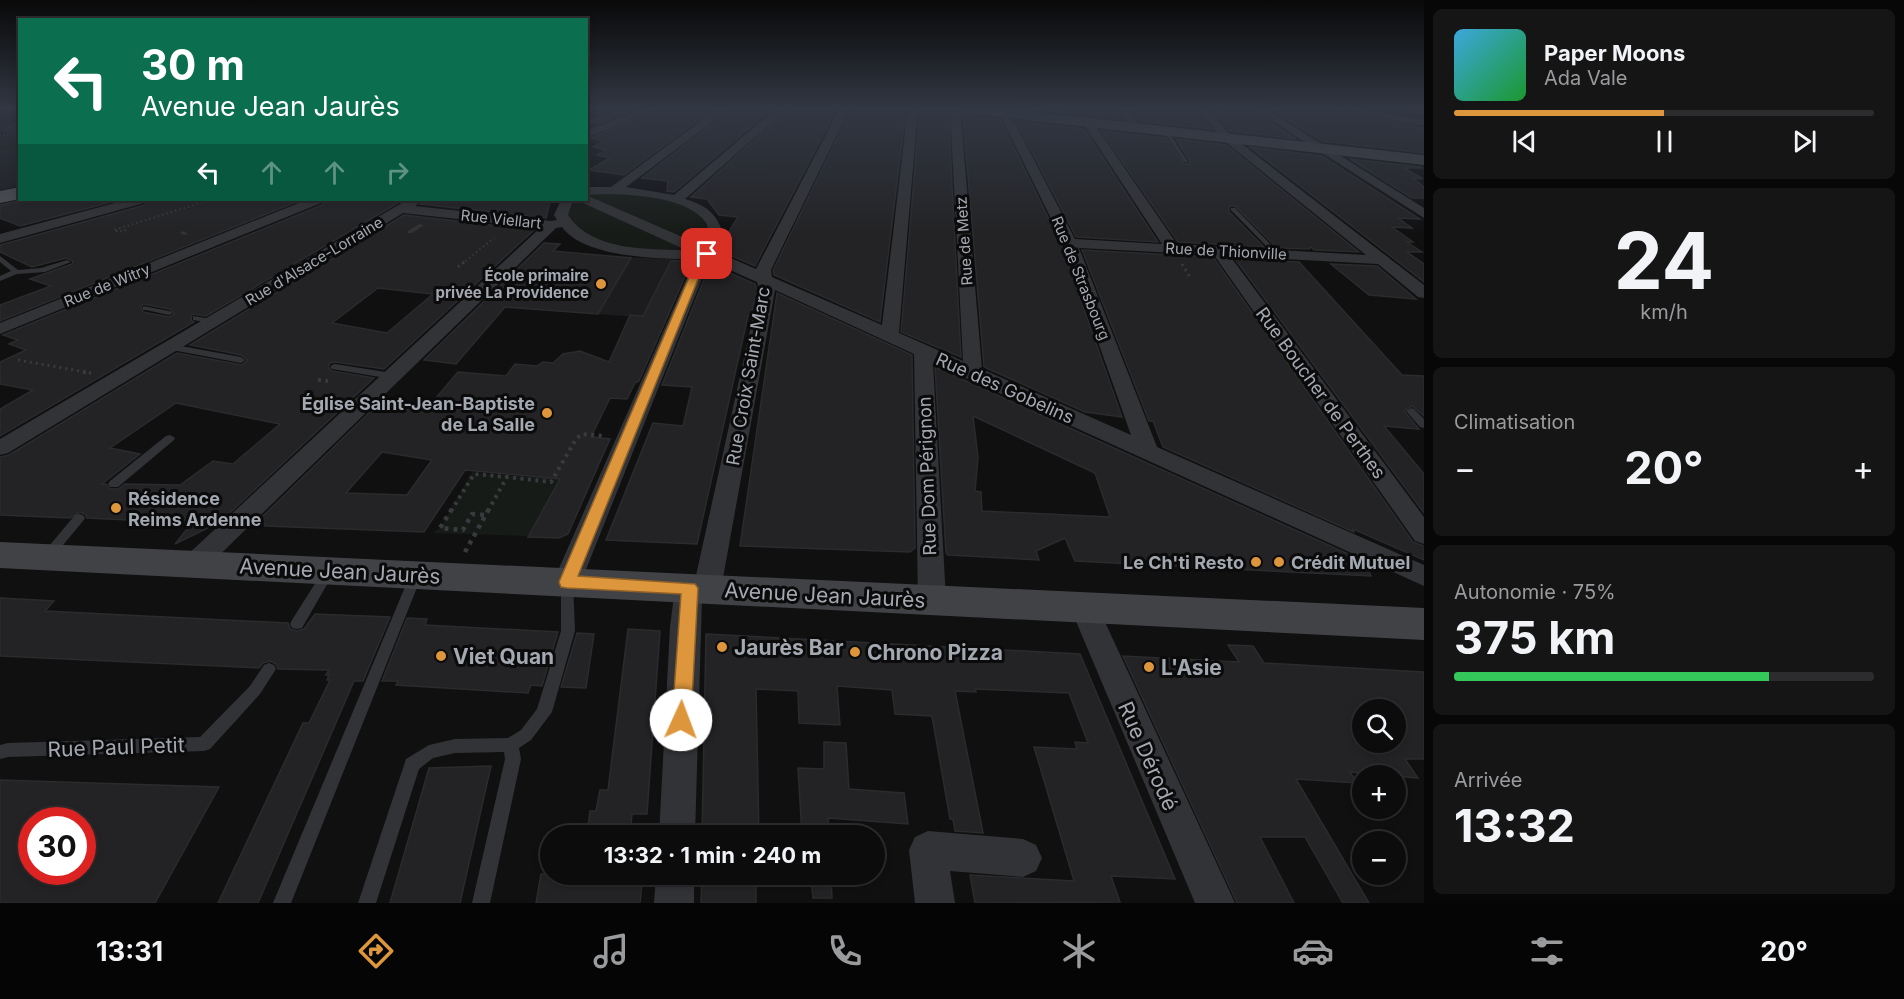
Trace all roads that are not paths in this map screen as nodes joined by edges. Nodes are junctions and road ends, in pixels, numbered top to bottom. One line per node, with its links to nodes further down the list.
1 (668, 150): 14 (street)
2 (734, 150): 19 (street)
3 (824, 150): 40 (street, Rue Croix Saint-Marc)
4 (909, 150): 45 (street)
5 (959, 150): 50 (street, Rue de Metz)
6 (1023, 150): 30 (street, Rue de Strasbourg)
7 (1106, 150): 31 (street)
8 (1178, 150): 13 (lane)
9 (1241, 150): 36 (street)
10 (1325, 150): 25 (street)
11 (1340, 150): 12 (main road)
12 (1424, 160)
13 (1186, 161)
14 (613, 190): 15 (street); 19 (street)
15 (588, 191)
16 (18, 193): 17 (main road)
17 (0, 197)
18 (588, 200): 33 (street, Rue des Gobelins)
19 (676, 200): 33 (street)
20 (135, 201): 29 (street)
21 (313, 201): 44 (street, Rue de Witry)
22 (567, 201): 26 (street)
23 (408, 204): 26 (street, Rue Viellart); 46 (street, Rue d'Alsace-Lorraine)
24 (1233, 209): 34 (lane)
25 (1424, 214)
26 (557, 224): 33 (street); 51 (street)
27 (421, 225): 28 (lane)
28 (410, 232)
29 (0, 239)
30 (1070, 243): 31 (street, Rue de Thionville); 56 (street, Rue de Strasbourg)
31 (1172, 248): 32 (street, Rue de Thionville)
32 (1218, 251): 34 (street, Rue de Thionville); 59 (street, Rue Boucher de Perthes)
33 (707, 254): 40 (street, Rue des Gobelins); 66 (street)
34 (1277, 254): 36 (street, Rue de Thionville)
35 (0, 258): 38 (lane)
36 (1381, 260): 41 (street)
37 (67, 262): 38 (lane)
38 (16, 272): 39 (lane)
39 (0, 279)
40 (766, 281): 45 (street, Rue des Gobelins); 67 (street, Rue Croix Saint-Marc)
41 (1424, 293)
42 (146, 309): 43 (lane)
43 (169, 313)
44 (0, 329)
45 (890, 336): 47 (street, Rue des Gobelins)
46 (170, 346): 48 (lane); 55 (street, Rue d'Alsace-Lorraine)
47 (923, 351): 50 (street, Rue des Gobelins); 68 (street, Rue Dom Pérignon)
48 (241, 360)
49 (335, 367): 51 (lane)
50 (973, 374): 56 (street, Rue des Gobelins)
51 (393, 376): 62 (street)
52 (1411, 411): 53 (lane)
53 (1424, 425)
54 (170, 438): 57 (lane)
55 (0, 448)
56 (1148, 452): 65 (street, Rue des Gobelins)
57 (114, 484)
58 (79, 518): 61 (lane)
59 (1424, 535)
60 (0, 555): 61 (main road, Avenue Jean Jaurès)
61 (47, 557): 62 (main road, Avenue Jean Jaurès)
62 (194, 564): 63 (main road, Avenue Jean Jaurès)
63 (329, 571): 64 (main road, Avenue Jean Jaurès); 70 (lane)
64 (433, 576): 66 (main road, Avenue Jean Jaurès); 78 (lane)
65 (1424, 576)
66 (567, 582): 67 (main road, Avenue Jean Jaurès); 73 (lane)
67 (698, 589): 68 (main road, Avenue Jean Jaurès); 75 (street, Rue Croix Saint-Marc)
68 (932, 600): 69 (main road, Avenue Jean Jaurès)
69 (1084, 607): 71 (main road, Avenue Jean Jaurès); 83 (street, Rue Dérodé)
70 (297, 624)
71 (1424, 624)
72 (269, 669): 74 (lane, Rue Paul Petit)
73 (510, 746): 79 (lane); 80 (lane)
74 (4, 751)
75 (677, 825)
76 (1023, 858): 82 (street)
77 (675, 885): 81 (street)
78 (282, 903)
79 (367, 903)
80 (482, 903)
81 (674, 903)
82 (935, 903)
83 (1215, 903)

